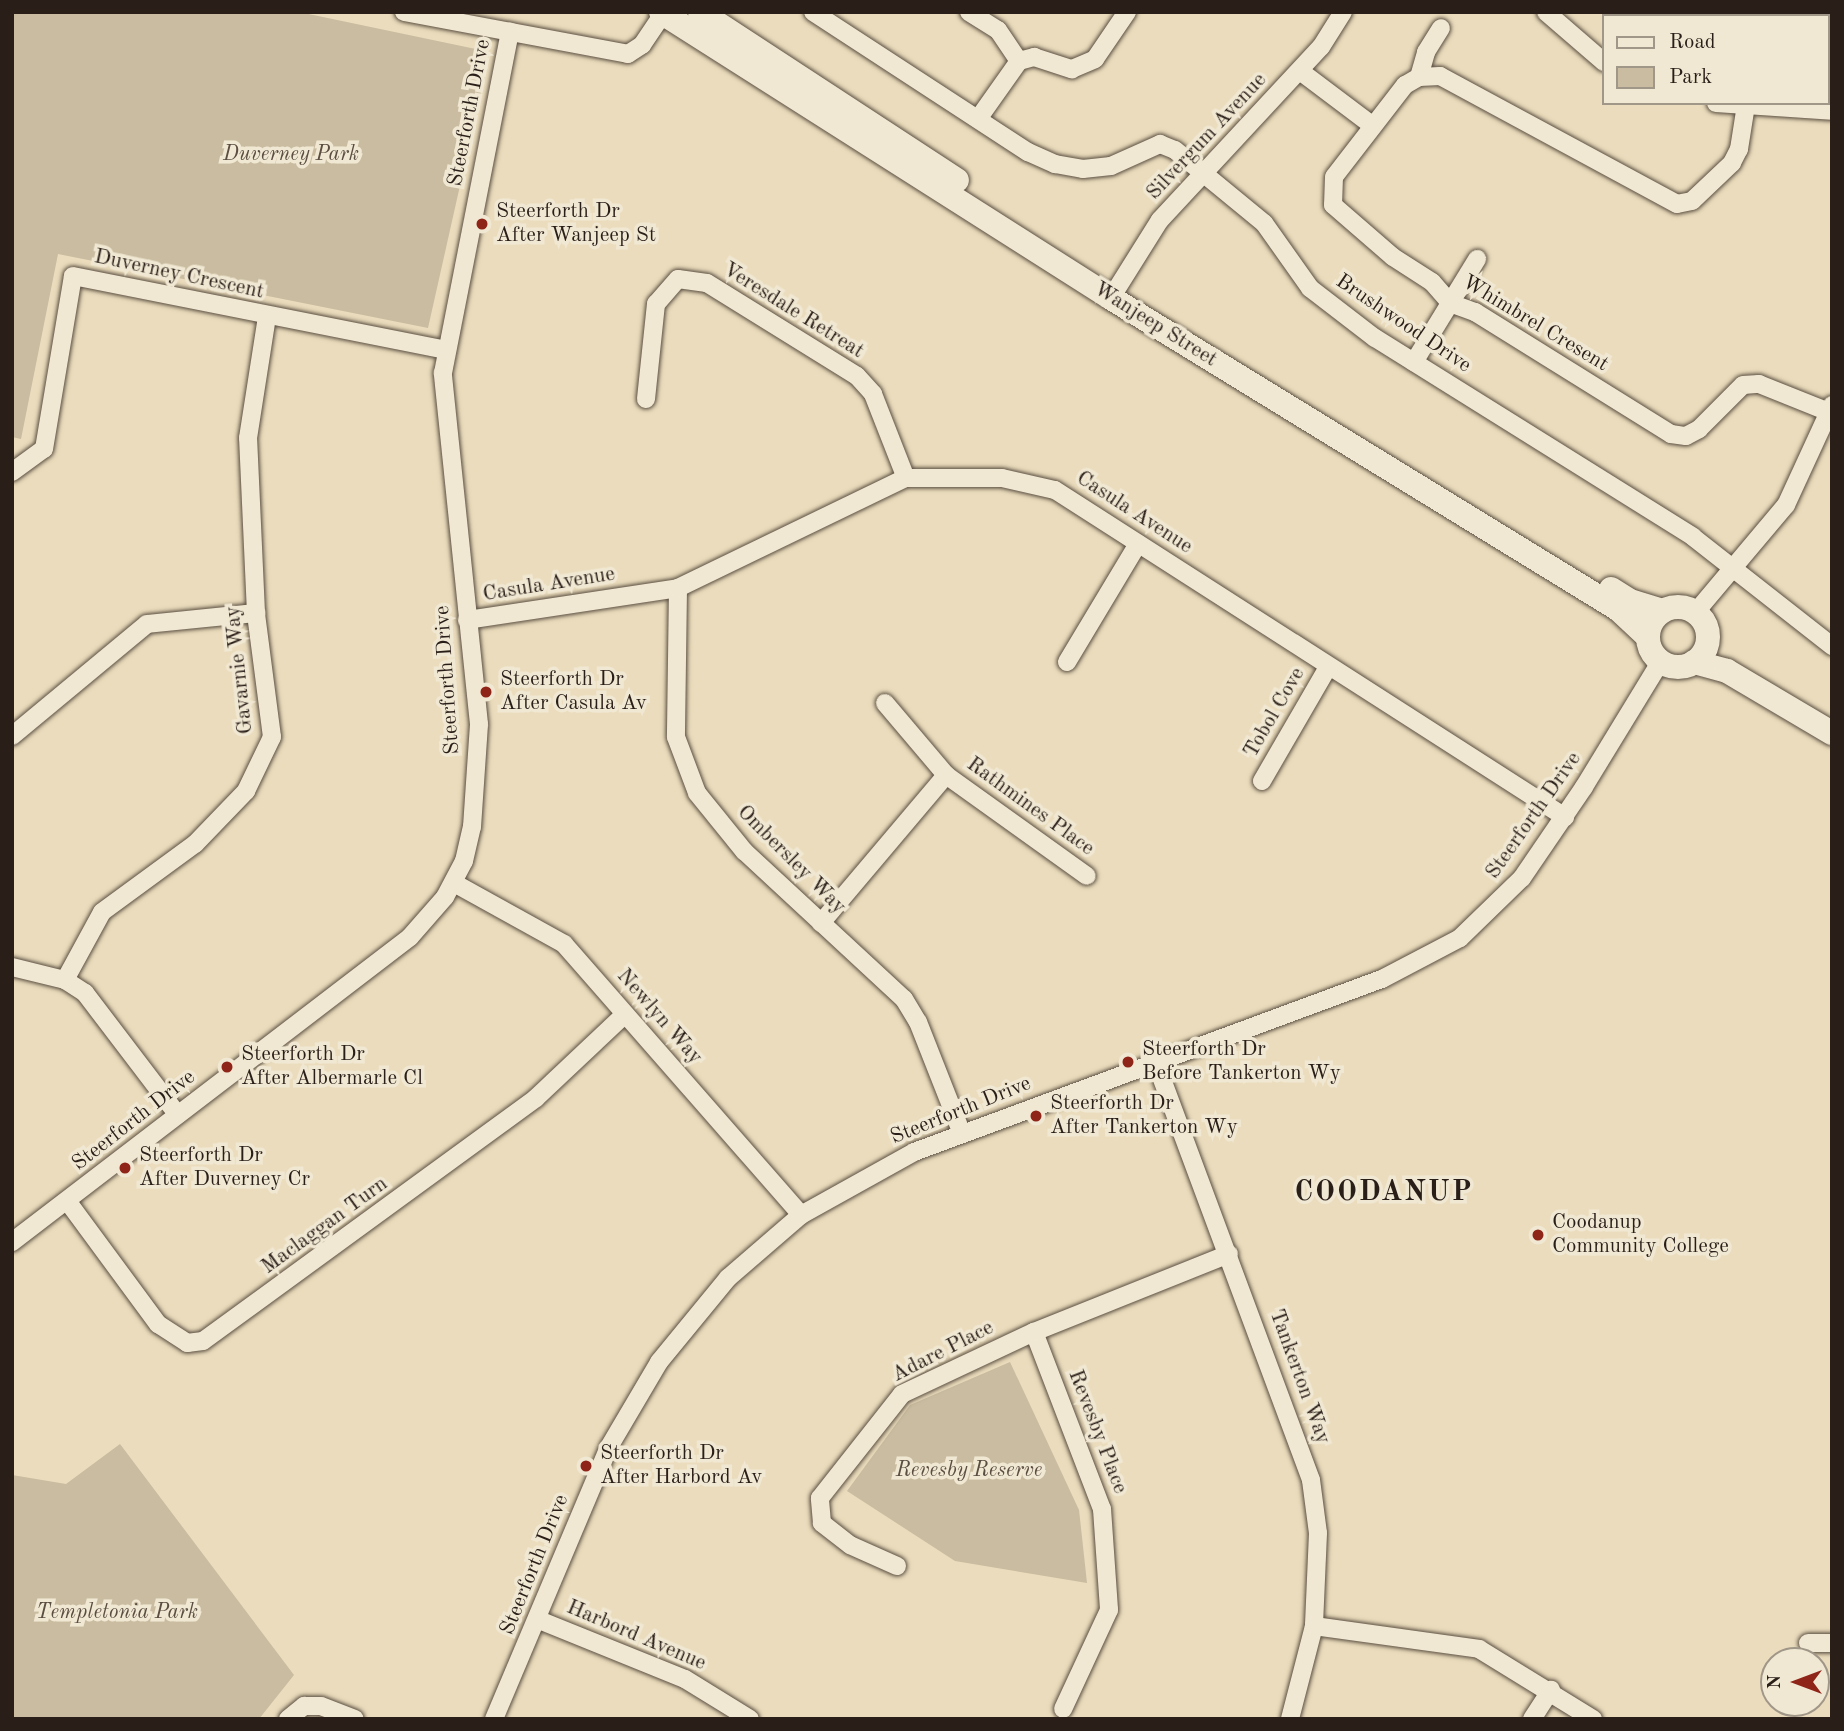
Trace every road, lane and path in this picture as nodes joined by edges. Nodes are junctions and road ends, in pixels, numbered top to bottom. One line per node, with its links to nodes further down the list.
1 (404, 12): 10 (street)
2 (699, 12): 21 (main road, Wanjeep Street)
3 (813, 12): 17 (street, Brushwood Drive)
4 (969, 12): 12 (street)
5 (1127, 12): 12 (street)
6 (1343, 12): 13 (street, Silvergum Avenue)
7 (1546, 12): 11 (street)
8 (663, 13): 10 (street); 21 (main road, Wanjeep Street)
9 (1441, 28): 14 (street, Whimbrel Cresent)
10 (510, 32): 24 (street, Steerforth Drive)
11 (1602, 60)
12 (1019, 61): 17 (street)
13 (1300, 71): 18 (street); 19 (street, Silvergum Avenue)
14 (1419, 77): 15 (street); 18 (street, Whimbrel Cresent)
15 (1746, 105): 16 (street)
16 (1823, 108)
17 (978, 119): 19 (street, Brushwood Drive)
18 (1373, 126): 22 (street, Whimbrel Cresent)
19 (1206, 172): 21 (street, Silvergum Avenue); 25 (street, Brushwood Drive)
20 (1477, 259): 22 (street)
21 (1114, 291): 33 (main road, Wanjeep Street); 38 (main road, Wanjeep Street)
22 (1450, 303): 25 (street); 27 (street, Whimbrel Cresent)
23 (267, 316): 24 (street, Duverney Crescent); 28 (street, Duverney Crescent); 34 (street, Gavarnie Way)
24 (446, 350): 36 (street, Steerforth Drive)
25 (1414, 362): 31 (street, Brushwood Drive)
26 (646, 399): 29 (street, Veresdale Retreat)
27 (1830, 409): 31 (street)
28 (12, 472)
29 (906, 478): 30 (street, Casula Avenue); 32 (street, Casula Avenue)
30 (1138, 544): 40 (street); 43 (street, Casula Avenue)
31 (1735, 567): 35 (street); 39 (street, Brushwood Drive)
32 (678, 588): 36 (street, Casula Avenue); 53 (street, Ombersley Way)
33 (1663, 611): 35 (main road); 38 (main road)
34 (256, 613): 47 (street); 55 (street, Gavarnie Way)
35 (1695, 613): 37 (main road)
36 (467, 620): 52 (street, Steerforth Drive)
37 (1707, 634): 42 (main road); 45 (main road)
38 (1648, 637): 41 (main road)
39 (1832, 646)
40 (1067, 662)
41 (1661, 662): 42 (main road); 50 (street, Steerforth Drive)
42 (1694, 662): 46 (main road)
43 (1328, 667): 49 (street, Tobol Cove); 50 (street, Casula Avenue)
44 (885, 703): 48 (street, Rathmines Place)
45 (1832, 716)
46 (1832, 733)
47 (12, 736)
48 (946, 775): 51 (street, Rathmines Place); 53 (street, Rathmines Place)
49 (1262, 781)
50 (1565, 817): 57 (street, Steerforth Drive)
51 (1087, 876)
52 (454, 883): 56 (street, Newlyn Way); 58 (street, Steerforth Drive)
53 (821, 923): 59 (street, Ombersley Way)
54 (12, 967): 55 (street)
55 (65, 980): 58 (street)
56 (625, 1014): 60 (street, Maclaggan Turn); 61 (street, Newlyn Way)
57 (1156, 1063): 59 (street, Steerforth Drive); 63 (street, Tankerton Way)
58 (178, 1115): 60 (street, Steerforth Drive)
59 (961, 1132): 61 (street, Steerforth Drive)
60 (68, 1202): 62 (street, Steerforth Drive)
61 (801, 1215): 66 (street, Steerforth Drive)
62 (12, 1242)
63 (1229, 1254): 64 (street, Adare Place); 67 (street, Tankerton Way)
64 (1034, 1332): 65 (street, Adare Place); 71 (street, Revesby Place)
65 (897, 1566)
66 (539, 1620): 74 (street, Steerforth Drive); 75 (street, Harbord Avenue)
67 (1314, 1626): 70 (street); 76 (street, Tankerton Way)
68 (1808, 1643): 69 (street)
69 (1832, 1643)
70 (1551, 1690): 77 (street); 78 (street)
71 (1063, 1709)
72 (288, 1719): 73 (street)
73 (355, 1719)
74 (494, 1719)
75 (751, 1719)
76 (1290, 1719)
77 (1532, 1719)
78 (1593, 1719)

